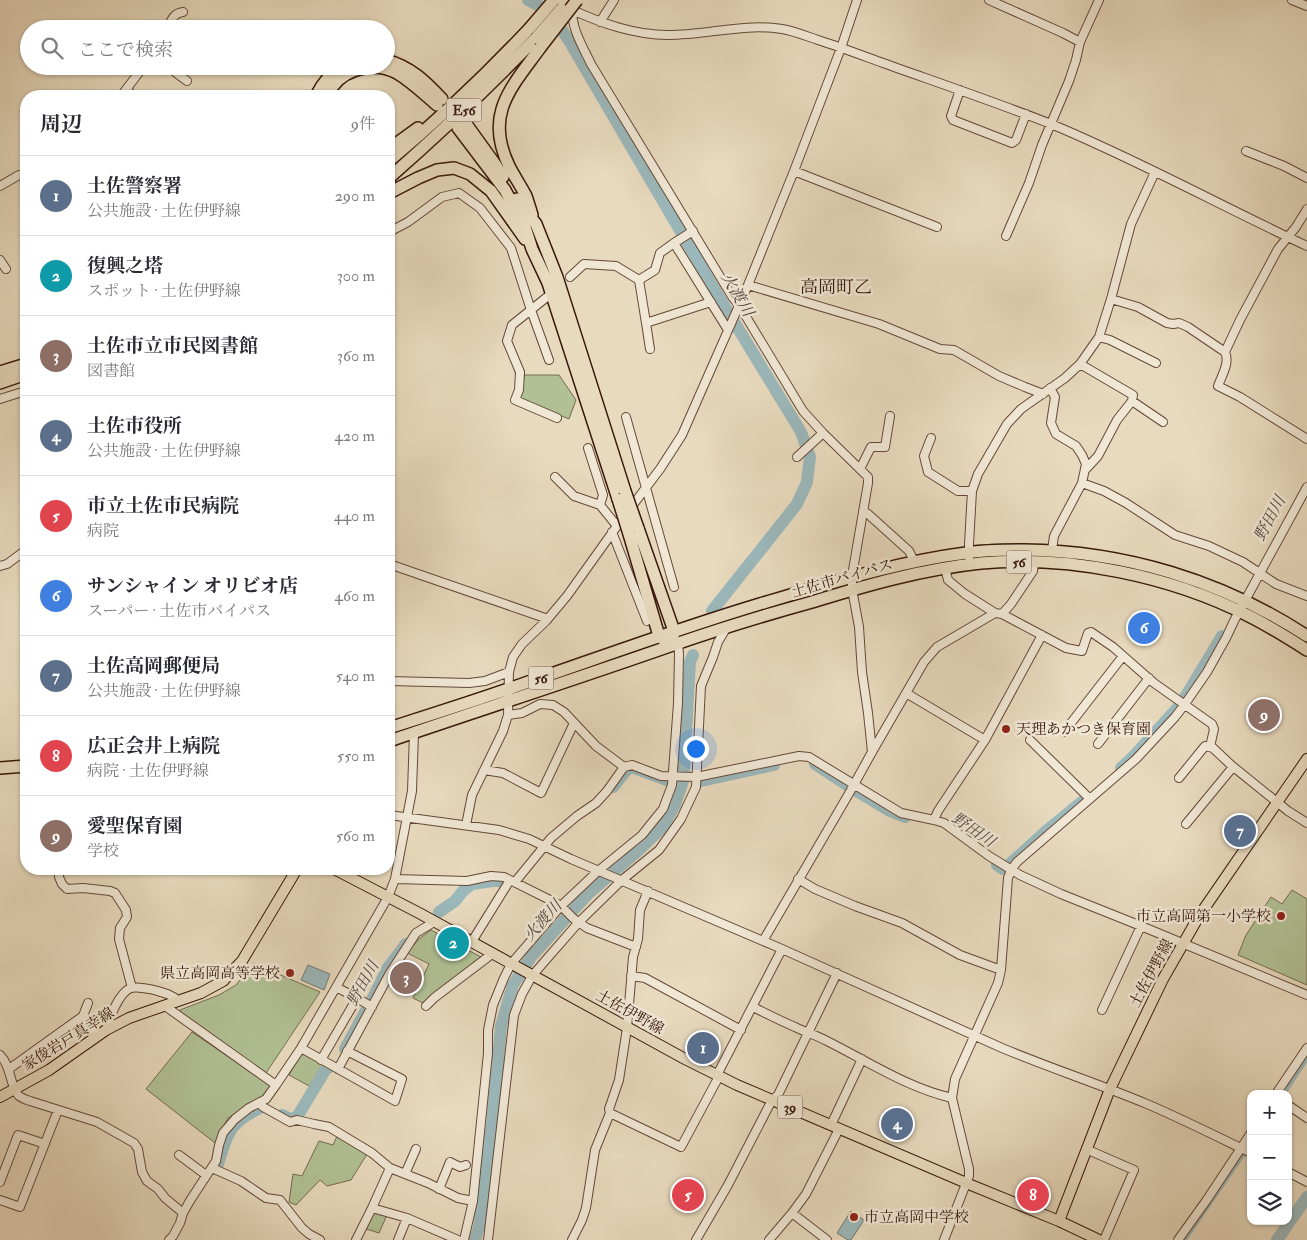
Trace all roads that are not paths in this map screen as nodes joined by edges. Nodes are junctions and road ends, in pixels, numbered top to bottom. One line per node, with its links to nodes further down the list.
1 (549, 0): 8 (street)
2 (554, 0): 13 (highway, E56, bridge)
3 (614, 0): 12 (street)
4 (857, 0): 15 (street)
5 (990, 0): 14 (street)
6 (1098, 0): 14 (street)
7 (1292, 0): 9 (street)
8 (573, 3): 12 (street); 13 (highway, bridge); 44 (street)
9 (1307, 6)
10 (183, 12): 11 (street)
11 (172, 20)
12 (600, 22): 15 (street)
13 (535, 38): 27 (highway, E56); 35 (highway, E56); 41 (highway)
14 (1080, 42): 29 (street)
15 (841, 48): 26 (street); 33 (street)
16 (395, 63): 17 (highway)
17 (395, 73)
18 (137, 75): 23 (street)
19 (179, 75): 22 (street)
20 (330, 75): 24 (highway)
21 (346, 75): 25 (highway)
22 (187, 81)
23 (127, 89)
24 (319, 90)
25 (330, 90)
26 (960, 90): 28 (street); 28 (street)
27 (457, 101): 30 (highway); 32 (highway, E56)
28 (1026, 114): 29 (street)
29 (1050, 124): 34 (street); 45 (street)
30 (395, 145)
31 (1246, 151): 37 (street)
32 (395, 156)
33 (794, 171): 42 (street); 54 (street)
34 (1155, 172): 46 (street); 56 (street)
35 (395, 173)
36 (20, 176): 38 (street)
37 (1307, 178)
38 (0, 186)
39 (395, 190): 49 (highway)
40 (1307, 209): 46 (street)
41 (536, 224): 49 (highway); 93 (highway)
42 (937, 227)
43 (395, 229): 59 (street)
44 (691, 232): 47 (street); 58 (street)
45 (1006, 236)
46 (1287, 236): 48 (street); 64 (street)
47 (676, 242): 53 (street); 57 (street)
48 (1307, 246)
49 (532, 249): 93 (highway)
50 (0, 260): 51 (street)
51 (6, 269)
52 (570, 277): 53 (street)
53 (639, 280): 60 (street)
54 (748, 285): 58 (street); 74 (street)
55 (547, 297): 59 (street)
56 (1111, 299): 62 (street); 64 (street)
57 (711, 302): 60 (street); 61 (street)
58 (738, 306): 61 (street); 81 (street)
59 (531, 310): 65 (street); 79 (street)
60 (646, 323): 63 (street)
61 (729, 327): 90 (street)
62 (1099, 337): 66 (street); 67 (street)
63 (650, 348)
64 (1225, 352): 83 (street)
65 (549, 360)
66 (1156, 363)
67 (1080, 364): 72 (street); 76 (street)
68 (20, 366): 69 (highway)
69 (0, 372)
70 (20, 376): 71 (highway)
71 (0, 382)
72 (1050, 388): 74 (street); 87 (street)
73 (19, 393): 75 (street)
74 (1043, 394): 92 (street)
75 (0, 399)
76 (1132, 401): 80 (street); 87 (street)
77 (890, 416): 86 (street)
78 (626, 417): 90 (street)
79 (557, 418)
80 (1163, 422)
81 (823, 433): 85 (street); 86 (street)
82 (931, 438): 92 (street)
83 (1307, 439)
84 (588, 448): 94 (street)
85 (797, 457)
86 (860, 469): 95 (street)
87 (1085, 470): 89 (street)
88 (555, 477): 94 (street)
89 (1082, 483): 98 (street); 107 (street)
90 (646, 487): 96 (street); 109 (street)
91 (1307, 487): 107 (street)
92 (972, 491): 99 (street)
93 (621, 495): 97 (highway, bridge)
94 (600, 505): 96 (street)
95 (863, 511): 101 (street); 108 (street)
96 (614, 529): 114 (street); 115 (street)
97 (633, 531): 117 (highway); 119 (highway)
98 (1052, 550): 99 (highway, 土佐市バイパス / 56); 112 (highway, 土佐市バイパス / 56)
99 (969, 552): 101 (highway, 土佐市バイパス / 56); 103 (street)
100 (20, 554): 104 (street)
101 (914, 561): 108 (highway, 土佐市バイパス / 56)
102 (1034, 562): 103 (highway, 土佐市バイパス / 56); 112 (highway, 土佐市バイパス / 56); 113 (street)
103 (970, 565): 106 (highway, 土佐市バイパス / 56)
104 (0, 566)
105 (395, 566): 114 (street)
106 (945, 568): 110 (highway, 土佐市バイパス / 56); 113 (street)
107 (1260, 574): 111 (street); 112 (street)
108 (852, 576): 110 (street); 117 (highway, 土佐市バイパス / 56)
109 (674, 588)
110 (852, 589): 116 (highway, 土佐市バイパス / 56); 140 (street)
111 (1307, 596)
112 (1242, 606): 120 (highway, 土佐市バイパス / 56); 122 (highway, 土佐市バイパス / 56); 129 (street)
113 (998, 614): 118 (street); 127 (street)
114 (548, 619): 124 (street)
115 (647, 621)
116 (725, 627): 121 (highway, 土佐市バイパス / 56); 148 (street)
117 (674, 631): 119 (highway, 土佐市バイパス / 56); 121 (highway)
118 (1042, 635): 123 (street); 136 (street)
119 (658, 636): 121 (highway); 128 (highway, 土佐市バイパス / 56)
120 (1307, 636)
121 (679, 643): 128 (highway, 土佐市バイパス / 56); 147 (street)
122 (1307, 650)
123 (1123, 656): 125 (street); 133 (street)
124 (509, 672): 126 (street); 128 (street)
125 (1149, 678): 129 (street); 138 (street)
126 (395, 681)
127 (906, 694): 136 (street); 140 (street)
128 (509, 695): 130 (street); 132 (highway, 土佐市バイパス / 56); 134 (highway, 土佐市バイパス / 56)
129 (1186, 704): 139 (street); 151 (street)
130 (508, 715): 131 (street); 146 (street)
131 (574, 723): 143 (street); 146 (street)
132 (395, 726)
133 (1064, 732)
134 (414, 733): 135 (highway, 土佐市バイパス / 56); 154 (street)
135 (395, 739)
136 (985, 740): 155 (street)
137 (1030, 740): 151 (street)
138 (1098, 744)
139 (1210, 747): 144 (street); 149 (street)
140 (872, 752): 150 (street)
141 (1307, 759): 152 (main road, 土佐伊野線)
142 (20, 766): 145 (highway)
143 (624, 766): 147 (street); 159 (street)
144 (1234, 766): 152 (street); 156 (street)
145 (0, 768)
146 (484, 770): 158 (street)
147 (674, 777): 148 (street); 161 (street)
148 (694, 777): 150 (street); 166 (street)
149 (1178, 778)
150 (853, 788): 155 (street); 167 (street)
151 (1087, 796): 160 (street)
152 (1277, 802): 157 (street); 177 (main road, 土佐伊野線)
153 (395, 816): 154 (street)
154 (407, 818): 158 (street); 165 (street)
155 (934, 820): 160 (street)
156 (1186, 824)
157 (1307, 824)
158 (466, 825): 159 (street)
159 (544, 846): 161 (street); 168 (street)
160 (1008, 868): 174 (street); 182 (street)
161 (600, 871): 166 (street); 171 (street)
162 (59, 875): 187 (street)
163 (293, 875): 190 (main road, 家俊岩戸真幸線)
164 (346, 875): 170 (main road, 土佐伊野線 / 39)
165 (395, 879): 168 (street); 170 (street)
166 (619, 879): 169 (street); 172 (street)
167 (798, 879): 175 (street); 182 (street)
168 (513, 881): 171 (street); 176 (street)
169 (648, 891): 175 (street); 178 (street)
170 (388, 897): 173 (main road, 土佐伊野線 / 39); 186 (street)
171 (562, 907): 172 (street); 181 (street)
172 (577, 921): 178 (street); 184 (street)
173 (434, 922): 176 (main road, 土佐伊野線 / 39); 192 (street)
174 (1141, 926): 177 (street); 196 (street)
175 (763, 941): 179 (street)
176 (471, 943): 180 (main road, 土佐伊野線 / 39)
177 (1183, 944): 188 (street); 214 (main road, 土佐伊野線)
178 (636, 946): 185 (street)
179 (782, 949): 183 (street); 195 (street)
180 (492, 954): 181 (main road, 土佐伊野線 / 39); 194 (street)
181 (513, 965): 184 (main road, 土佐伊野線 / 39); 243 (street)
182 (1001, 970): 202 (street)
183 (837, 974): 200 (street); 202 (street)
184 (531, 976): 198 (main road, 土佐伊野線 / 39); 256 (street)
185 (631, 976): 198 (street); 199 (street)
186 (336, 987): 189 (street); 203 (street)
187 (132, 988): 190 (street); 201 (street)
188 (1307, 995)
189 (357, 998): 192 (street); 208 (street)
190 (179, 1001): 193 (main road, 家俊岩戸真幸線)
191 (88, 1003): 197 (street)
192 (369, 1005): 205 (street)
193 (165, 1006): 201 (main road, 家俊岩戸真幸線); 212 (street)
194 (426, 1006)
195 (753, 1007): 199 (street); 200 (street)
196 (1102, 1010)
197 (83, 1016): 201 (street); 209 (street)
198 (627, 1028): 211 (main road, 土佐伊野線 / 39); 222 (street)
199 (741, 1030): 211 (street)
200 (808, 1032): 207 (street); 218 (street)
201 (102, 1034): 213 (main road, 家俊岩戸真幸線)
202 (974, 1036): 214 (street); 217 (street)
203 (301, 1048): 208 (street); 212 (street)
204 (1307, 1048): 215 (street)
205 (347, 1051): 210 (street); 210 (street)
206 (0, 1055): 209 (street)
207 (862, 1059): 217 (street); 224 (street)
208 (321, 1060): 210 (street)
209 (9, 1069): 213 (street)
210 (338, 1069)
211 (717, 1075): 218 (main road, 土佐伊野線 / 39); 222 (street)
212 (276, 1085): 219 (street)
213 (15, 1089): 216 (main road, 家俊岩戸真幸線); 221 (street)
214 (1110, 1089): 227 (main road, 土佐伊野線); 228 (street)
215 (1279, 1090)
216 (0, 1097)
217 (952, 1098): 240 (street)
218 (772, 1100): 224 (main road, 土佐伊野線 / 39); 258 (street)
219 (260, 1104): 233 (street); 234 (street)
220 (1292, 1108): 223 (street)
221 (58, 1110): 226 (street); 245 (street)
222 (610, 1113): 257 (street)
223 (1307, 1118)
224 (835, 1127): 240 (main road, 土佐伊野線 / 39); 246 (street)
225 (1250, 1135): 228 (street)
226 (45, 1144): 238 (street); 242 (street)
227 (1086, 1148): 248 (main road, 土佐伊野線); 263 (street)
228 (1241, 1148): 230 (street); 264 (street)
229 (416, 1149): 235 (street)
230 (1247, 1151)
231 (180, 1156): 237 (street)
232 (466, 1165): 241 (street)
233 (212, 1168): 237 (street); 251 (street)
234 (390, 1168): 235 (street); 244 (street)
235 (405, 1174): 241 (street)
236 (1292, 1174): 239 (street)
237 (206, 1175): 245 (street)
238 (0, 1182)
239 (1307, 1182)
240 (966, 1183): 248 (main road, 土佐伊野線 / 39); 261 (street)
241 (439, 1188): 243 (street)
242 (0, 1200)
243 (473, 1201): 255 (street)
244 (372, 1208): 247 (street); 252 (street)
245 (183, 1213): 250 (street)
246 (792, 1214): 259 (street); 260 (street)
247 (406, 1218): 249 (street); 253 (street)
248 (1058, 1221): 262 (main road, 土佐伊野線 / 39)
249 (440, 1237): 254 (street)
250 (172, 1239)
251 (320, 1240)
252 (356, 1240)
253 (398, 1240)
254 (458, 1240)
255 (464, 1240)
256 (488, 1240)
257 (572, 1240)
258 (696, 1240)
259 (770, 1240)
260 (827, 1240)
261 (944, 1240)
262 (1099, 1240)
263 (1104, 1240)
264 (1178, 1240)

